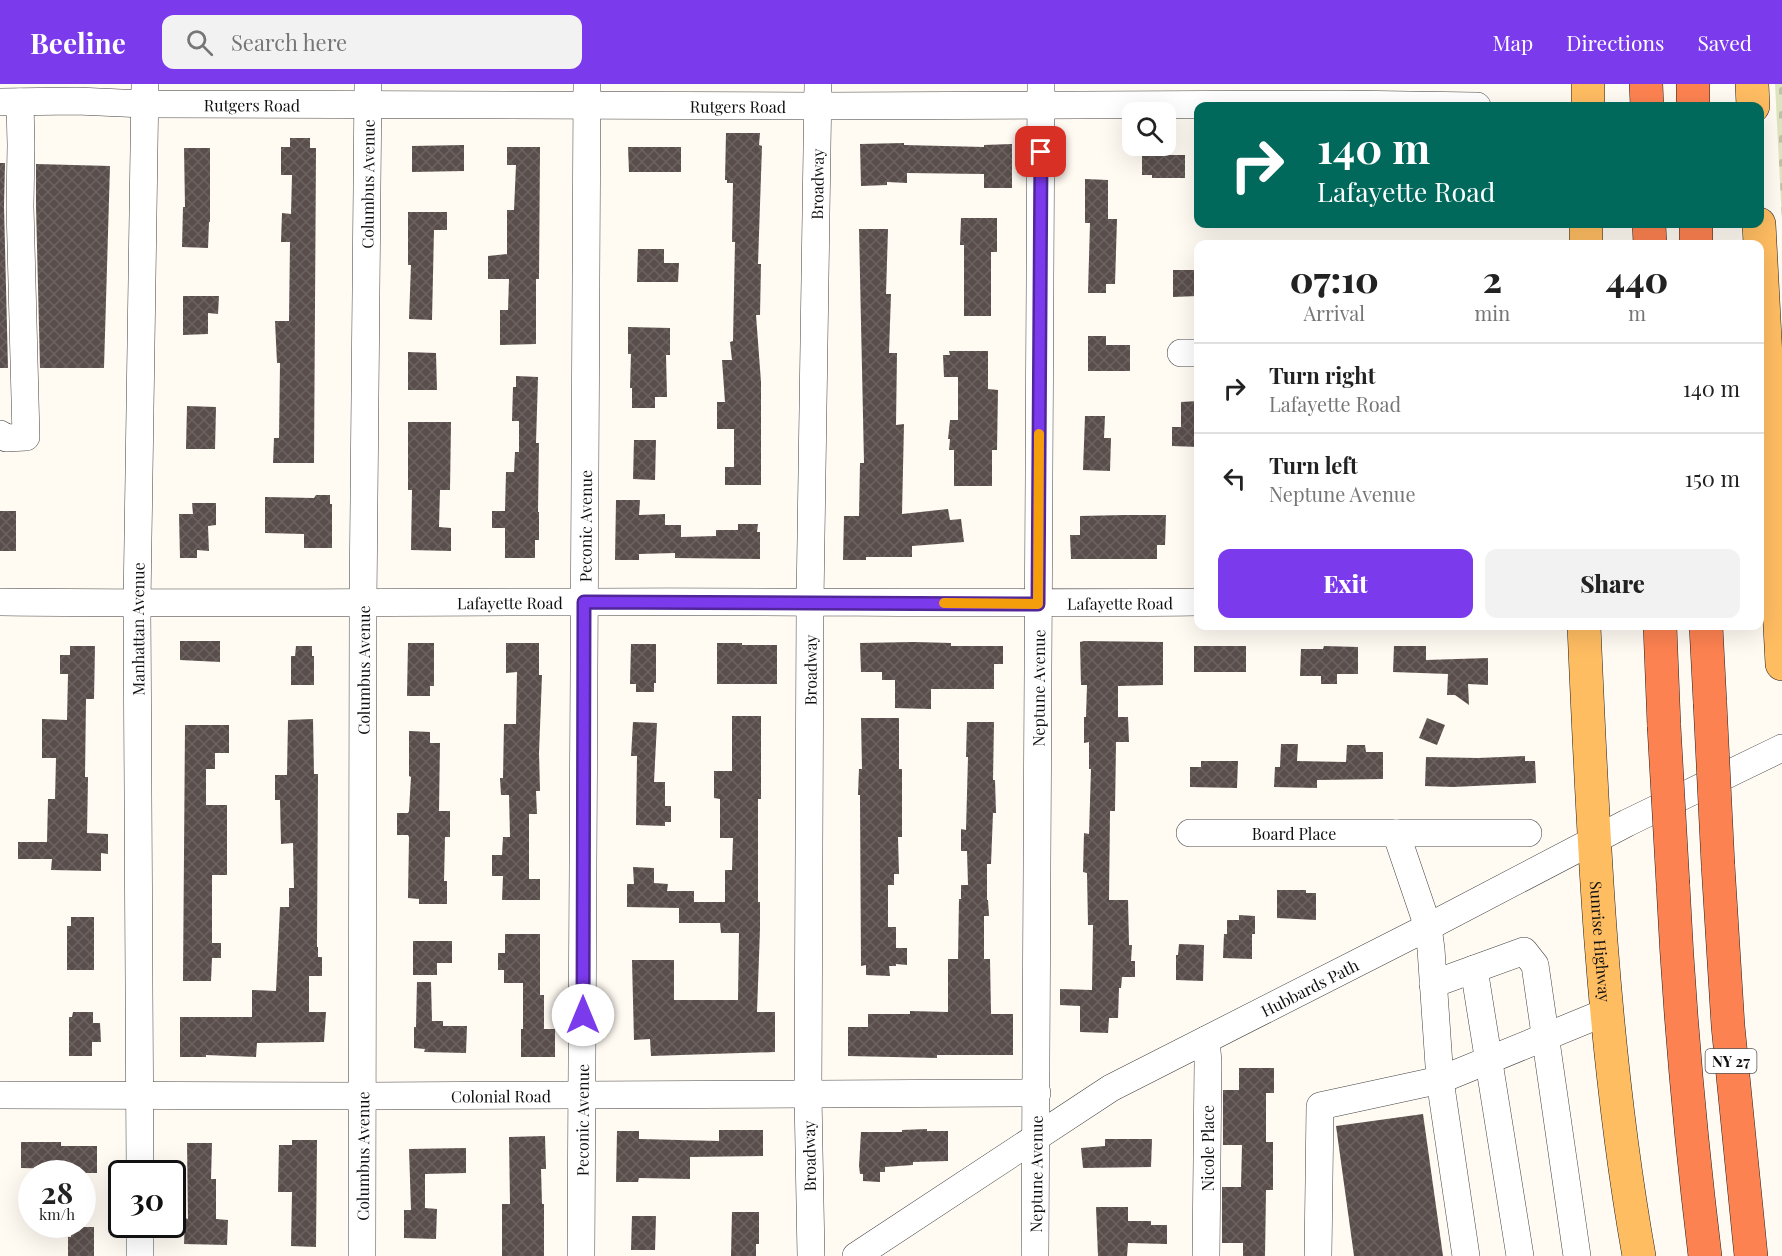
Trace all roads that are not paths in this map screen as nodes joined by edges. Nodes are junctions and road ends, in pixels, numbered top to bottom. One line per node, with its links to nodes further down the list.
1 (1588, 84): 12 (main road)
2 (1646, 84): 13 (highway)
3 (1693, 84): 14 (highway)
4 (1752, 84): 15 (main road)
5 (145, 94): 6 (street, Rutgers Road); 10 (street, Rutgers Road); 25 (street, Manhattan Avenue)
6 (368, 94): 8 (street, Rutgers Road); 24 (street, Columbus Avenue)
7 (1041, 94): 9 (street, Rutgers Road); 11 (street, Rutgers Road); 26 (street, Neptune Avenue)
8 (587, 95): 9 (street, Rutgers Road); 21 (street, Peconic Avenue)
9 (818, 95): 22 (street, Broadway)
10 (10, 102): 18 (street)
11 (1283, 102)
12 (1588, 102)
13 (1647, 102)
14 (1693, 102)
15 (1753, 102)
16 (1764, 285): 17 (main road)
17 (1775, 418): 19 (main road)
18 (0, 434)
19 (1780, 591): 30 (main road)
20 (0, 602): 25 (street, Lafayette Road)
21 (584, 602): 22 (street, Lafayette Road); 24 (street, Lafayette Road); 47 (street, Peconic Avenue)
22 (810, 602): 26 (street, Lafayette Road); 48 (street, Broadway)
23 (1194, 602): 26 (street, Lafayette Road)
24 (363, 603): 25 (street, Lafayette Road); 49 (street, Columbus Avenue)
25 (137, 604): 46 (street, Manhattan Avenue)
26 (1038, 604): 44 (street, Neptune Avenue)
27 (1584, 630): 35 (main road, Sunrise Highway)
28 (1660, 630): 65 (highway, NY 27, bridge)
29 (1706, 630): 66 (highway, NY 27, bridge)
30 (1782, 664)
31 (1782, 748): 35 (street, Hubbards Path)
32 (1190, 833): 33 (street, Board Place)
33 (1396, 833): 34 (street, Board Place); 36 (street)
34 (1528, 833)
35 (1595, 840): 36 (street, Hubbards Path); 39 (main road, Sunrise Highway)
36 (1428, 927): 38 (street); 41 (street, Hubbards Path)
37 (1474, 969): 38 (street); 40 (street); 42 (street)
38 (1433, 984): 43 (street)
39 (1606, 1012): 40 (street); 64 (main road, Sunrise Highway)
40 (1545, 1037): 42 (street); 63 (street)
41 (1206, 1040): 50 (street, Hubbards Path); 59 (street, Nicole Place)
42 (1489, 1060): 43 (street); 62 (street)
43 (1440, 1080): 60 (street); 61 (street)
44 (1037, 1093): 48 (street, Colonial Road); 50 (street, Neptune Avenue)
45 (0, 1095): 46 (street, Colonial Road)
46 (140, 1095): 49 (street, Colonial Road); 51 (street, Manhattan Avenue)
47 (582, 1095): 48 (street, Colonial Road); 49 (street, Colonial Road); 55 (street, Peconic Avenue)
48 (808, 1095): 56 (street, Broadway)
49 (362, 1096): 54 (street, Columbus Avenue)
50 (1036, 1139): 57 (street, Hubbards Path); 58 (street, Neptune Avenue)
51 (140, 1160)
52 (140, 1238): 53 (street)
53 (140, 1256)
54 (362, 1256)
55 (581, 1256)
56 (811, 1256)
57 (856, 1256)
58 (1035, 1256)
59 (1206, 1256)
60 (1318, 1256)
61 (1466, 1256)
62 (1520, 1256)
63 (1578, 1256)
64 (1639, 1256)
65 (1705, 1256)
66 (1751, 1256)

